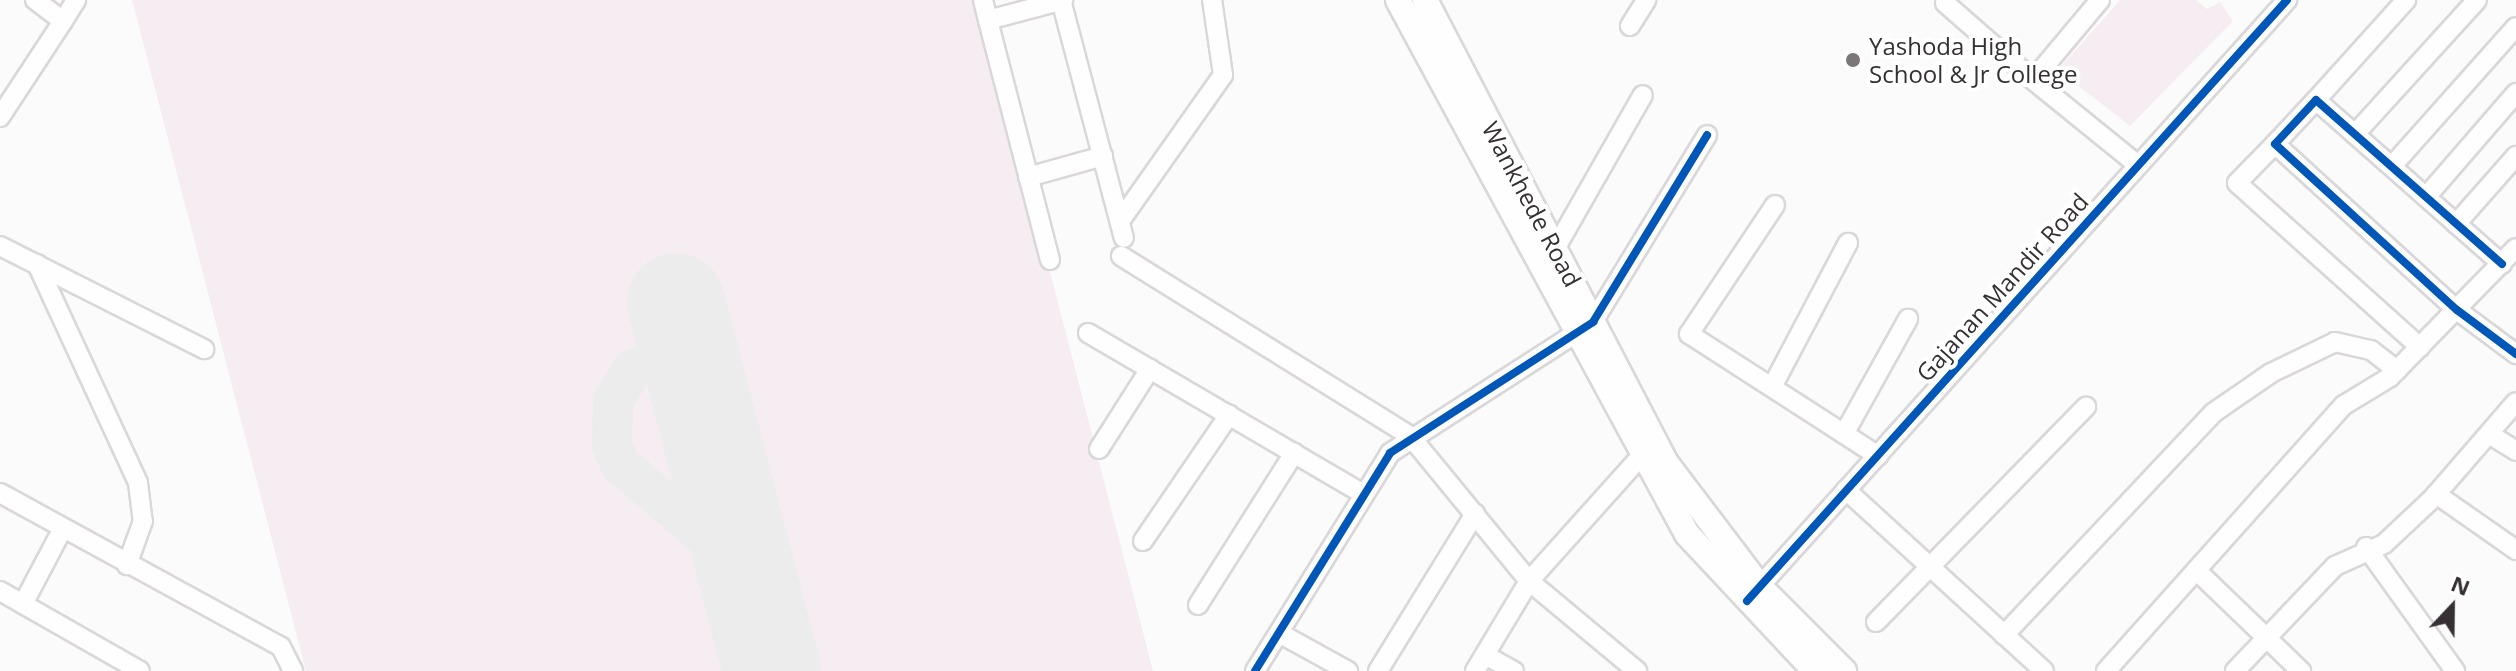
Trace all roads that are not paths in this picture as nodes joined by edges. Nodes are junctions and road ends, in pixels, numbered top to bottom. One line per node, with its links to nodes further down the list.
1 (35, 0): 15 (street)
2 (76, 0): 15 (street)
3 (983, 0): 14 (street)
4 (1062, 0): 14 (street); 26 (street)
5 (1212, 0): 34 (street)
6 (1398, 0): 44 (main road)
7 (1425, 0): 38 (main road, Wankhede Road)
8 (1646, 0): 16 (street)
9 (2100, 0): 18 (street)
10 (2406, 0): 21 (street)
11 (2477, 0): 23 (street)
12 (1945, 1): 18 (street)
13 (2285, 1): 28 (street, Gajanan Mandir Road)
14 (988, 20): 30 (street)
15 (63, 21): 22 (street)
16 (1630, 26)
17 (2516, 27): 29 (street)
18 (2033, 80): 28 (street)
19 (2516, 93): 31 (street)
20 (1643, 95): 38 (street)
21 (2316, 100): 23 (street); 25 (street)
22 (0, 117)
23 (2355, 134): 29 (street)
24 (1707, 135): 44 (street)
25 (2275, 144): 42 (street); 46 (street)
26 (1103, 156): 30 (street); 34 (street)
27 (2516, 156): 33 (street)
28 (2138, 165): 62 (street, Gajanan Mandir Road)
29 (2392, 166): 31 (street)
30 (1028, 177): 39 (street)
31 (2426, 197): 33 (street)
32 (1775, 205): 51 (street)
33 (2456, 224): 41 (street)
34 (1122, 239): 57 (street)
35 (1848, 243): 51 (street)
36 (0, 246): 40 (street)
37 (2516, 248): 41 (street)
38 (1555, 249): 44 (main road, Wankhede Road)
39 (1050, 260)
40 (37, 264): 47 (street); 72 (street)
41 (2502, 264): 42 (street)
42 (2457, 310): 46 (street); 48 (street)
43 (1908, 319): 55 (street)
44 (1584, 329): 57 (street); 61 (main road); 77 (main road, Wankhede Road)
45 (1088, 333): 49 (street)
46 (2420, 347): 50 (street)
47 (204, 349)
48 (2516, 354)
49 (1150, 369): 54 (street); 58 (street)
50 (2397, 370): 74 (street); 82 (street)
51 (1772, 387): 55 (street)
52 (2516, 402): 56 (street)
53 (2086, 407): 73 (street)
54 (1229, 415): 60 (street); 69 (street)
55 (1844, 434): 62 (street)
56 (2489, 434): 59 (street); 66 (street)
57 (1410, 436): 65 (street); 67 (street)
58 (1099, 449)
59 (2516, 451)
60 (1294, 453): 65 (street); 79 (street)
61 (1641, 456): 75 (street); 77 (main road)
62 (1878, 456): 63 (street, Gajanan Mandir Road)
63 (1846, 490): 73 (street); 77 (street, Gajanan Mandir Road)
64 (0, 493): 68 (street)
65 (1364, 494): 81 (street)
66 (2436, 494): 70 (street); 71 (street)
67 (1475, 514): 75 (street); 90 (street)
68 (63, 528): 72 (street); 78 (street)
69 (1143, 541)
70 (2366, 547): 83 (street); 85 (street)
71 (2516, 550)
72 (127, 565): 87 (street)
73 (1928, 567): 80 (street); 82 (street)
74 (2196, 570): 83 (street); 96 (street)
75 (1529, 581): 84 (street); 92 (street)
76 (0, 591): 78 (street)
77 (1754, 594): 93 (main road); 94 (main road, Wankhede Road)
78 (23, 604): 86 (street)
79 (1198, 605)
80 (1876, 622)
81 (1279, 633): 88 (street); 89 (street)
82 (2004, 635): 95 (street)
83 (2265, 639): 97 (street); 98 (street)
84 (1480, 663): 91 (street)
85 (2445, 667)
86 (140, 671)
87 (293, 671)
88 (1255, 671)
89 (1348, 671)
90 (1378, 671)
91 (1514, 671)
92 (1637, 671)
93 (1815, 671)
94 (1844, 671)
95 (2044, 671)
96 (2106, 671)
97 (2235, 671)
98 (2301, 671)

